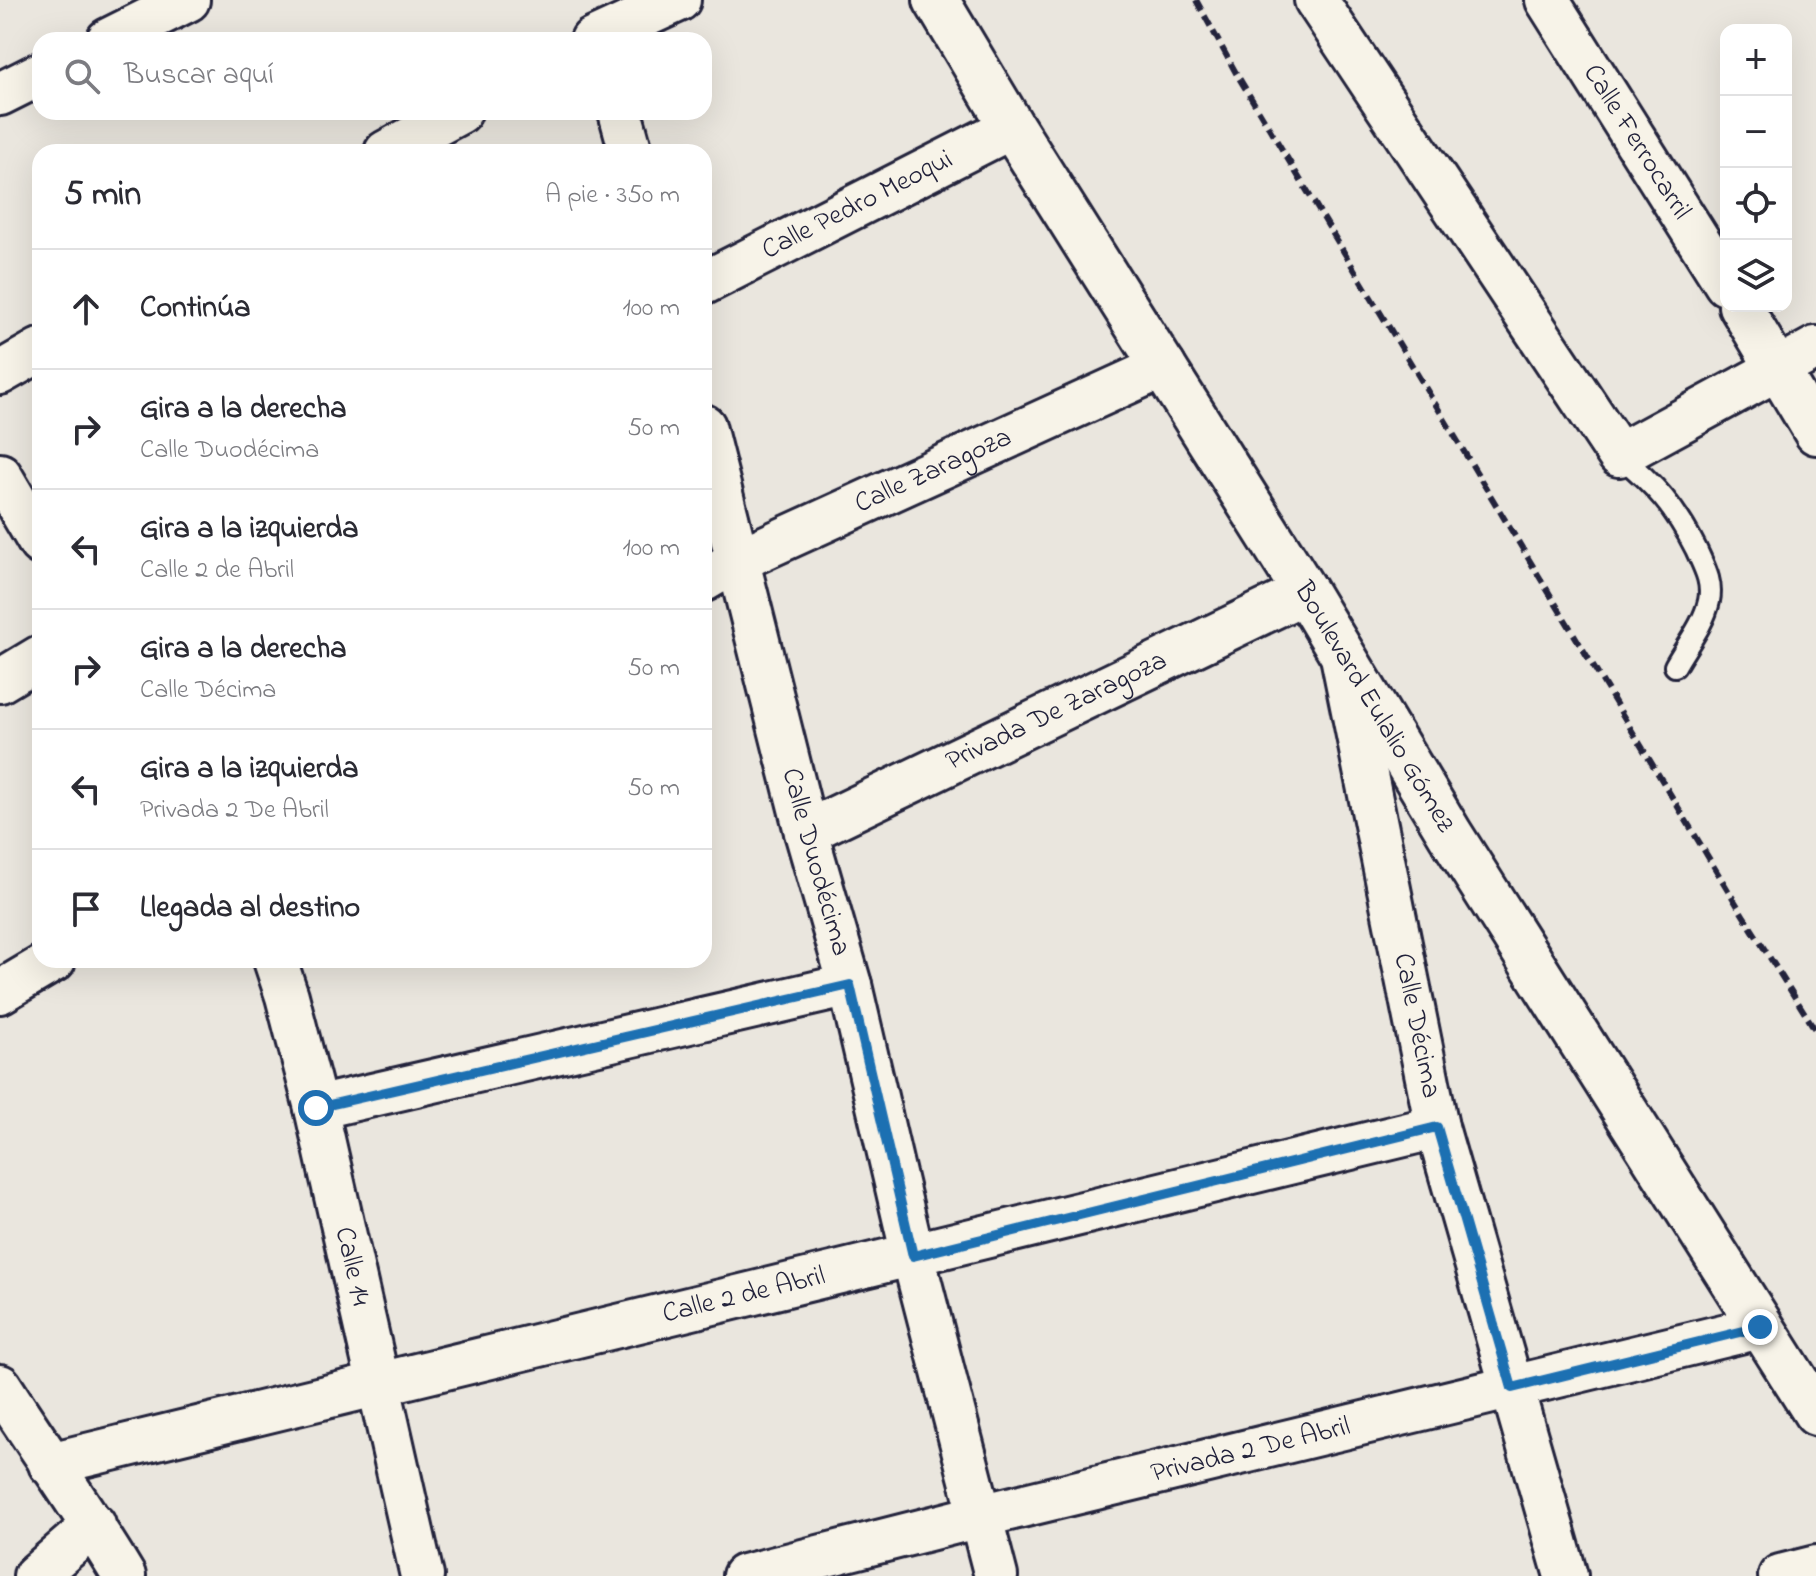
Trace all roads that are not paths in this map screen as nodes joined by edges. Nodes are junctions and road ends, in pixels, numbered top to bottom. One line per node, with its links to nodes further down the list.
1 (188, 0): 6 (street)
2 (679, 0): 7 (street)
3 (936, 0): 12 (main road, Boulevard Eulalio Gómez)
4 (1316, 0): 24 (street)
5 (1547, 0): 15 (street, Calle Ferrocarril)
6 (124, 32)
7 (612, 32)
8 (32, 78): 9 (street)
9 (0, 94)
10 (445, 120): 13 (street)
11 (622, 120): 14 (street)
12 (1012, 127): 16 (street, Calle Pedro Meoqui); 20 (main road, Boulevard Eulalio Gómez)
13 (401, 144)
14 (629, 144)
15 (1720, 274)
16 (712, 279)
17 (1744, 312): 21 (street)
18 (1816, 348): 21 (street)
19 (32, 355): 22 (street)
20 (1164, 366): 28 (street, Calle Zaragoza); 29 (main road, Boulevard Eulalio Gómez)
21 (1778, 367): 23 (street); 24 (street)
22 (0, 373)
23 (1816, 433)
24 (1619, 455): 32 (lane)
25 (0, 475): 27 (street)
26 (712, 494): 28 (street, Calle Duodécima)
27 (32, 529)
28 (721, 570): 34 (street, Calle Duodécima)
29 (1305, 592): 30 (main road, Boulevard Eulalio Gómez); 34 (street, Privada De Zaragoza)
30 (1342, 656): 40 (street, Calle Décima); 42 (main road, Boulevard Eulalio Gómez)
31 (32, 662): 33 (street)
32 (1675, 666)
33 (0, 681)
34 (806, 832): 37 (street, Calle Duodécima)
35 (40, 968): 38 (street)
36 (278, 968): 39 (street, Calle 14)
37 (850, 985): 39 (street); 41 (street, Calle Duodécima)
38 (0, 992)
39 (316, 1108): 44 (street, Calle 14)
40 (1437, 1127): 41 (street, Calle 2 de Abril); 45 (street, Calle Décima)
41 (913, 1256): 44 (street, Calle 2 de Abril); 48 (street, Calle Duodécima)
42 (1760, 1327): 45 (street, Privada 2 De Abril); 46 (main road, Boulevard Eulalio Gómez)
43 (0, 1386): 47 (street)
44 (380, 1386): 47 (street, Calle 2 de Abril); 53 (street, Calle 14)
45 (1512, 1388): 48 (street, Privada 2 De Abril); 56 (street, Calle Décima)
46 (1816, 1413)
47 (50, 1464): 49 (street)
48 (980, 1516): 54 (street, Privada 2 De Abril); 55 (street, Calle Duodécima)
49 (94, 1525): 51 (street); 52 (street)
50 (1816, 1567): 57 (street)
51 (35, 1576)
52 (124, 1576)
53 (422, 1576)
54 (744, 1576)
55 (996, 1576)
56 (1566, 1576)
57 (1780, 1576)

